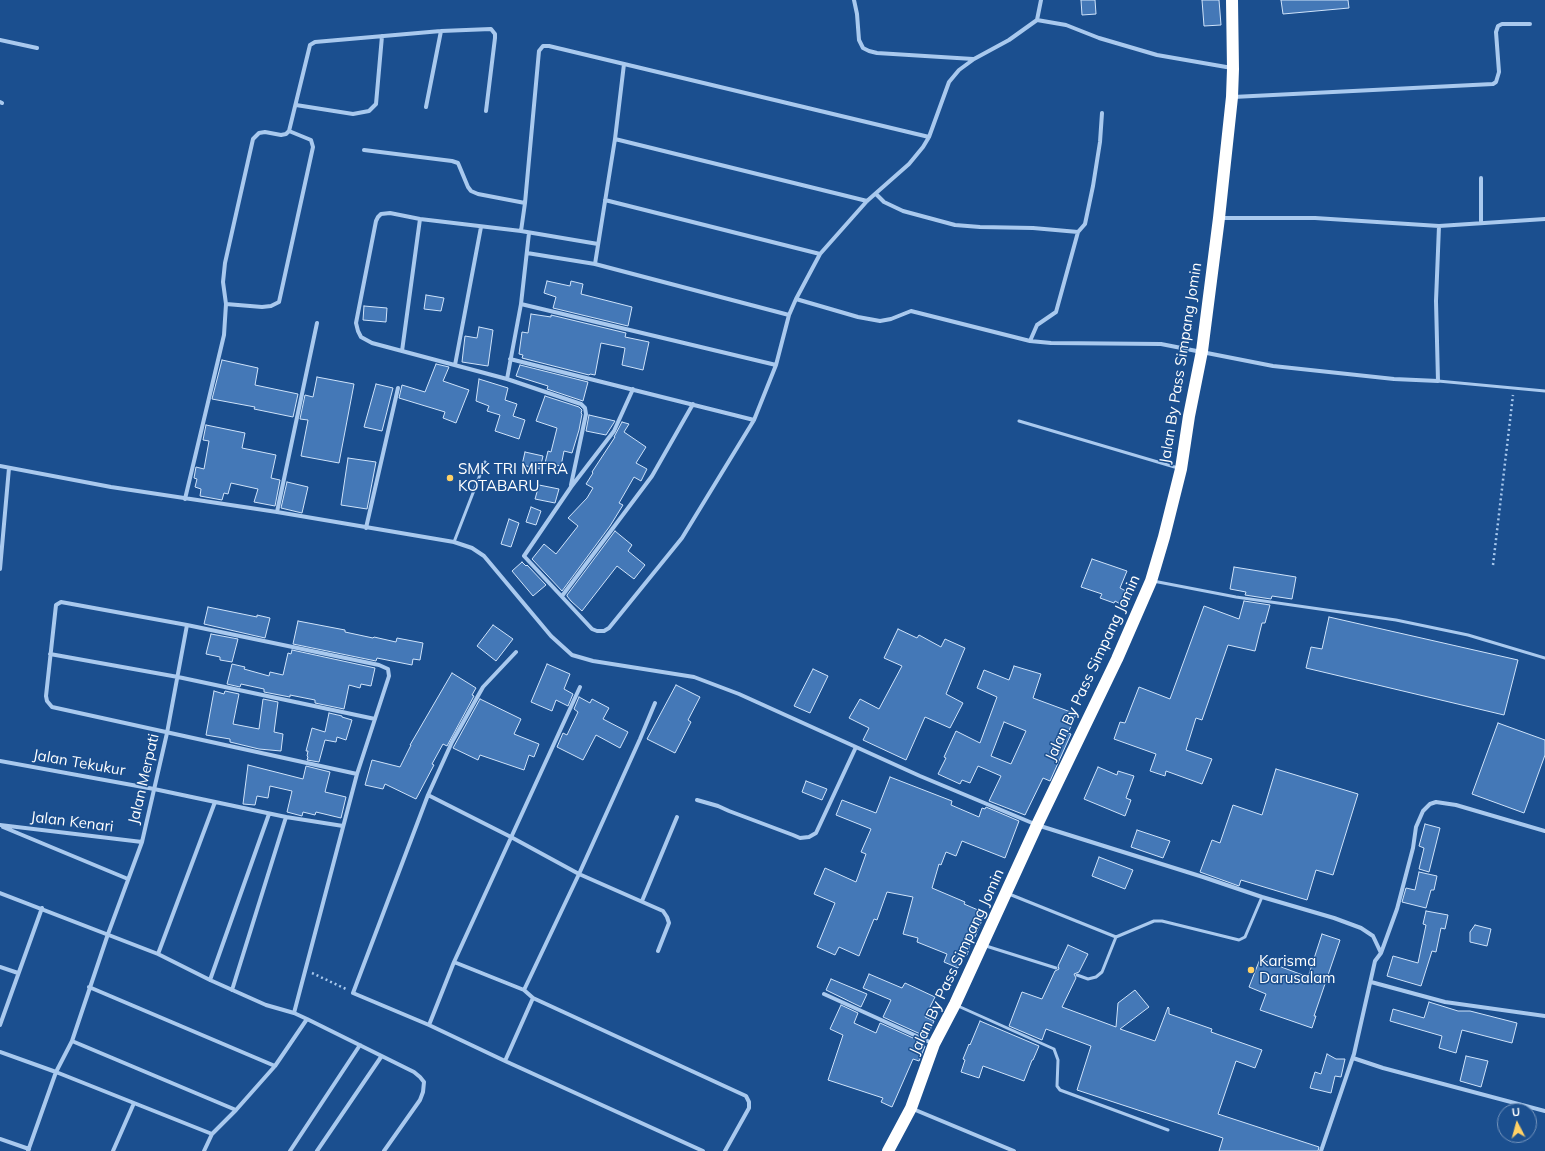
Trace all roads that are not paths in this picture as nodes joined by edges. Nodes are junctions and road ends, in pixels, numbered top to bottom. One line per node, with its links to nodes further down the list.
1 (854, 0): 10 (street)
2 (1041, 0): 4 (street)
3 (1232, 0): 12 (highway, Jalan By Pass Simpang Jomin)
4 (1037, 20): 10 (street); 12 (street)
5 (1530, 24): 13 (street)
6 (441, 31): 7 (street); 15 (street); 16 (street)
7 (382, 36): 14 (street); 14 (street)
8 (0, 40): 9 (street)
9 (37, 48)
10 (974, 59): 19 (street)
11 (624, 64): 19 (street); 20 (street); 26 (street)
12 (1233, 68): 13 (highway, Jalan By Pass Simpang Jomin)
13 (1232, 97): 27 (highway, Jalan By Pass Simpang Jomin)
14 (296, 105): 18 (street)
15 (426, 107)
16 (486, 110)
17 (1102, 113): 34 (street)
18 (289, 131): 41 (street); 41 (street)
19 (929, 137): 23 (street)
20 (615, 139): 24 (street); 25 (street)
21 (364, 150): 26 (street)
22 (1481, 178): 30 (street)
23 (876, 194): 25 (street); 34 (street)
24 (605, 200): 36 (street); 38 (street)
25 (867, 202): 38 (street)
26 (525, 204): 33 (street)
27 (1219, 218): 31 (street); 47 (highway, Jalan By Pass Simpang Jomin)
28 (420, 219): 32 (street); 46 (street); 46 (street)
29 (1545, 219): 30 (street)
30 (1481, 223): 31 (street)
31 (1439, 226): 52 (street)
32 (481, 228): 33 (street); 49 (street)
33 (521, 231): 35 (street)
34 (1078, 232): 45 (street)
35 (529, 233): 36 (street); 37 (street)
36 (598, 244): 39 (street)
37 (527, 253): 39 (street); 42 (street)
38 (820, 254): 40 (street)
39 (595, 264): 43 (street)
40 (796, 299): 43 (street); 45 (street)
41 (226, 304): 64 (street)
42 (522, 304): 48 (street); 50 (street)
43 (789, 315): 50 (street)
44 (317, 323): 65 (street)
45 (1030, 341): 47 (street)
46 (402, 351): 49 (street)
47 (1202, 352): 52 (street); 62 (highway, Jalan By Pass Simpang Jomin)
48 (510, 359): 51 (street); 54 (street)
49 (455, 365): 51 (street)
50 (776, 365): 57 (street)
51 (507, 380): 63 (street)
52 (1438, 381): 55 (lane)
53 (398, 388): 66 (street)
54 (633, 390): 56 (street); 63 (street)
55 (1545, 391)
56 (693, 404): 57 (street); 71 (street)
57 (754, 420): 71 (street)
58 (1019, 421): 62 (lane)
59 (485, 462): 68 (lane)
60 (0, 466): 61 (street)
61 (8, 468): 64 (street); 67 (street)
62 (1181, 469): 70 (highway, Jalan By Pass Simpang Jomin)
63 (571, 487): 71 (street)
64 (185, 499): 65 (street)
65 (278, 512): 66 (street)
66 (366, 528): 68 (street)
67 (2, 533): 69 (street)
68 (454, 542): 81 (street)
69 (0, 569)
70 (1151, 581): 75 (lane); 92 (highway, Jalan By Pass Simpang Jomin)
71 (562, 596)
72 (187, 625): 74 (street); 76 (street, Jalan Merpati); 79 (street)
73 (516, 652): 85 (street)
74 (50, 654): 76 (street); 80 (street)
75 (1545, 658)
76 (178, 677): 79 (street); 80 (street, Jalan Merpati)
77 (580, 687): 95 (street)
78 (655, 703): 97 (street)
79 (375, 719): 83 (street)
80 (167, 733): 83 (street); 84 (street, Jalan Merpati)
81 (856, 747): 86 (street); 92 (street)
82 (0, 760): 84 (street, Jalan Tekukur)
83 (357, 774): 93 (street)
84 (154, 788): 87 (street, Jalan Tekukur); 96 (street, Jalan Merpati)
85 (428, 795): 95 (street); 127 (street)
86 (697, 800)
87 (215, 802): 88 (street, Jalan Tekukur); 109 (street)
88 (269, 814): 89 (street, Jalan Tekukur); 115 (street)
89 (286, 817): 93 (street, Jalan Tekukur); 118 (street)
90 (677, 817): 102 (street)
91 (0, 825): 96 (street, Jalan Kenari); 98 (street)
92 (1037, 825): 100 (highway, Jalan By Pass Simpang Jomin); 101 (street)
93 (343, 826): 123 (street)
94 (1545, 832): 108 (street)
95 (511, 837): 97 (street); 110 (street)
96 (142, 842): 98 (street, Jalan Merpati)
97 (579, 874): 102 (street); 119 (street)
98 (128, 879): 104 (street, Jalan Merpati)
99 (0, 893): 103 (street)
100 (1006, 893): 105 (lane); 106 (highway, Jalan By Pass Simpang Jomin)
101 (1262, 897): 105 (lane); 108 (street)
102 (642, 901): 107 (street)
103 (42, 908): 104 (street); 113 (street)
104 (108, 934): 109 (street); 117 (street, Jalan Merpati)
105 (1116, 937): 114 (lane)
106 (982, 944): 112 (lane); 122 (highway, Jalan By Pass Simpang Jomin)
107 (658, 951)
108 (1381, 953): 116 (street)
109 (158, 954): 115 (street)
110 (454, 962): 119 (street); 127 (street)
111 (0, 967): 113 (street)
112 (1056, 968)
113 (18, 973): 126 (street)
114 (1078, 975)
115 (210, 980): 118 (street)
116 (1371, 982): 124 (street); 133 (street)
117 (89, 987): 128 (street, Jalan Merpati); 135 (street)
118 (232, 990): 123 (street)
119 (524, 990): 121 (street)
120 (824, 994): 129 (street)
121 (533, 998): 134 (street); 151 (street)
122 (955, 1004): 129 (highway, Jalan By Pass Simpang Jomin); 141 (lane)
123 (294, 1013): 125 (street)
124 (1545, 1016)
125 (307, 1019): 130 (street); 135 (street)
126 (0, 1025)
127 (429, 1025): 134 (street)
128 (72, 1041): 136 (street, Jalan Merpati); 139 (street)
129 (934, 1044): 138 (highway, Jalan By Pass Simpang Jomin)
130 (360, 1045): 132 (street); 147 (street)
131 (0, 1052): 136 (street)
132 (381, 1057): 148 (street); 149 (street)
133 (1353, 1058): 140 (street); 154 (street)
134 (505, 1061): 150 (street)
135 (275, 1066): 139 (street)
136 (56, 1072): 137 (street); 144 (street, Jalan Merpati)
137 (134, 1103): 142 (street); 145 (street)
138 (911, 1108): 152 (highway, Jalan By Pass Simpang Jomin); 153 (street)
139 (236, 1110): 142 (street)
140 (1545, 1111)
141 (1168, 1130)
142 (212, 1134): 146 (street)
143 (0, 1139): 144 (street)
144 (28, 1150)
145 (113, 1151)
146 (204, 1151)
147 (290, 1151)
148 (317, 1151)
149 (384, 1151)
150 (703, 1151)
151 (725, 1151)
152 (888, 1151)
153 (1014, 1151)
154 (1321, 1151)

